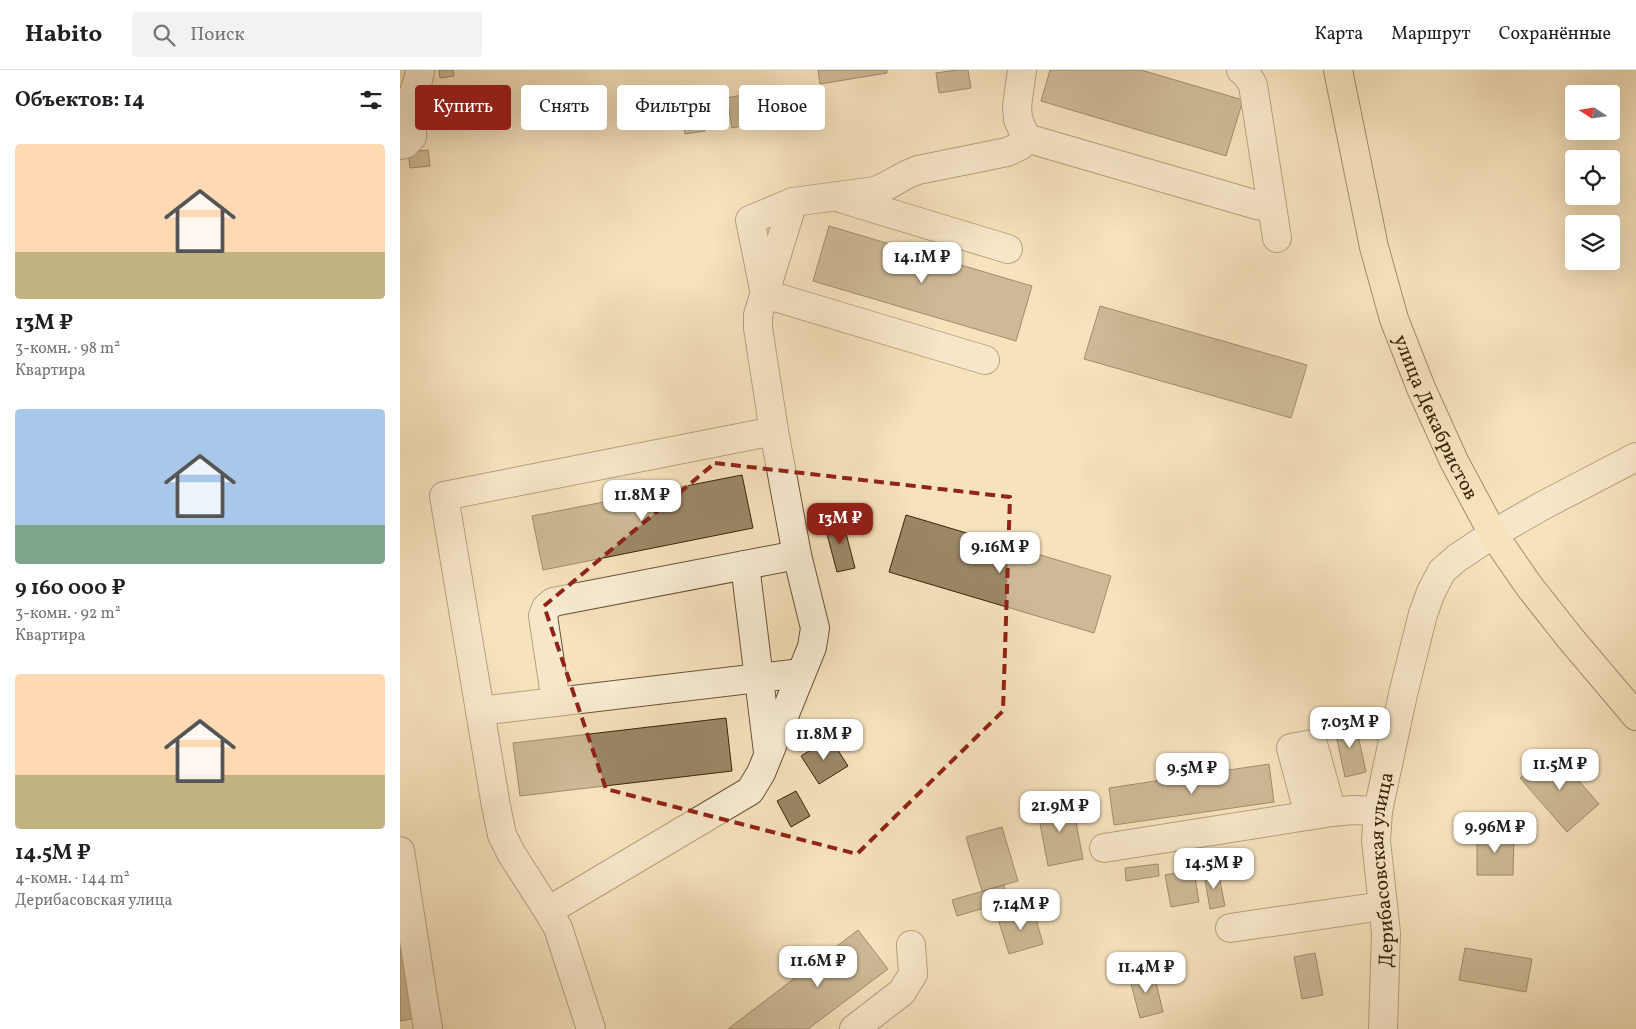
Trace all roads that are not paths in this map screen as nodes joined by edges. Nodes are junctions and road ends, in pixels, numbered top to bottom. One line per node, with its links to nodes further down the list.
1 (420, 70): 6 (street)
2 (1022, 70): 5 (street)
3 (1241, 70): 9 (street)
4 (1338, 70): 16 (main road, улица Декабристов)
5 (1026, 138): 7 (street); 9 (street)
6 (400, 145)
7 (834, 197): 8 (street); 11 (street)
8 (793, 202): 12 (street); 12 (street)
9 (1272, 208): 10 (street)
10 (1277, 238)
11 (1008, 249)
12 (765, 294): 13 (street); 14 (street)
13 (985, 360)
14 (774, 431): 17 (street); 22 (street)
15 (1636, 456): 16 (street, Дерибасовская улица)
16 (1493, 534): 23 (main road, улица Декабристов); 25 (street, Дерибасовская улица)
17 (797, 555): 18 (street); 19 (street)
18 (745, 565): 20 (street); 21 (street)
19 (801, 674): 20 (street); 24 (street)
20 (759, 678): 21 (street); 24 (street)
21 (556, 702): 22 (street)
22 (480, 712): 29 (street)
23 (1636, 716)
24 (768, 755): 29 (street)
25 (1378, 811): 26 (street); 28 (street, Дерибасовская улица)
26 (1104, 848)
27 (400, 851): 32 (street)
28 (1383, 906): 30 (street); 35 (street, Дерибасовская улица)
29 (548, 911): 33 (street)
30 (1230, 928)
31 (911, 945): 34 (street)
32 (428, 1029)
33 (591, 1029)
34 (854, 1029)
35 (1383, 1029)

